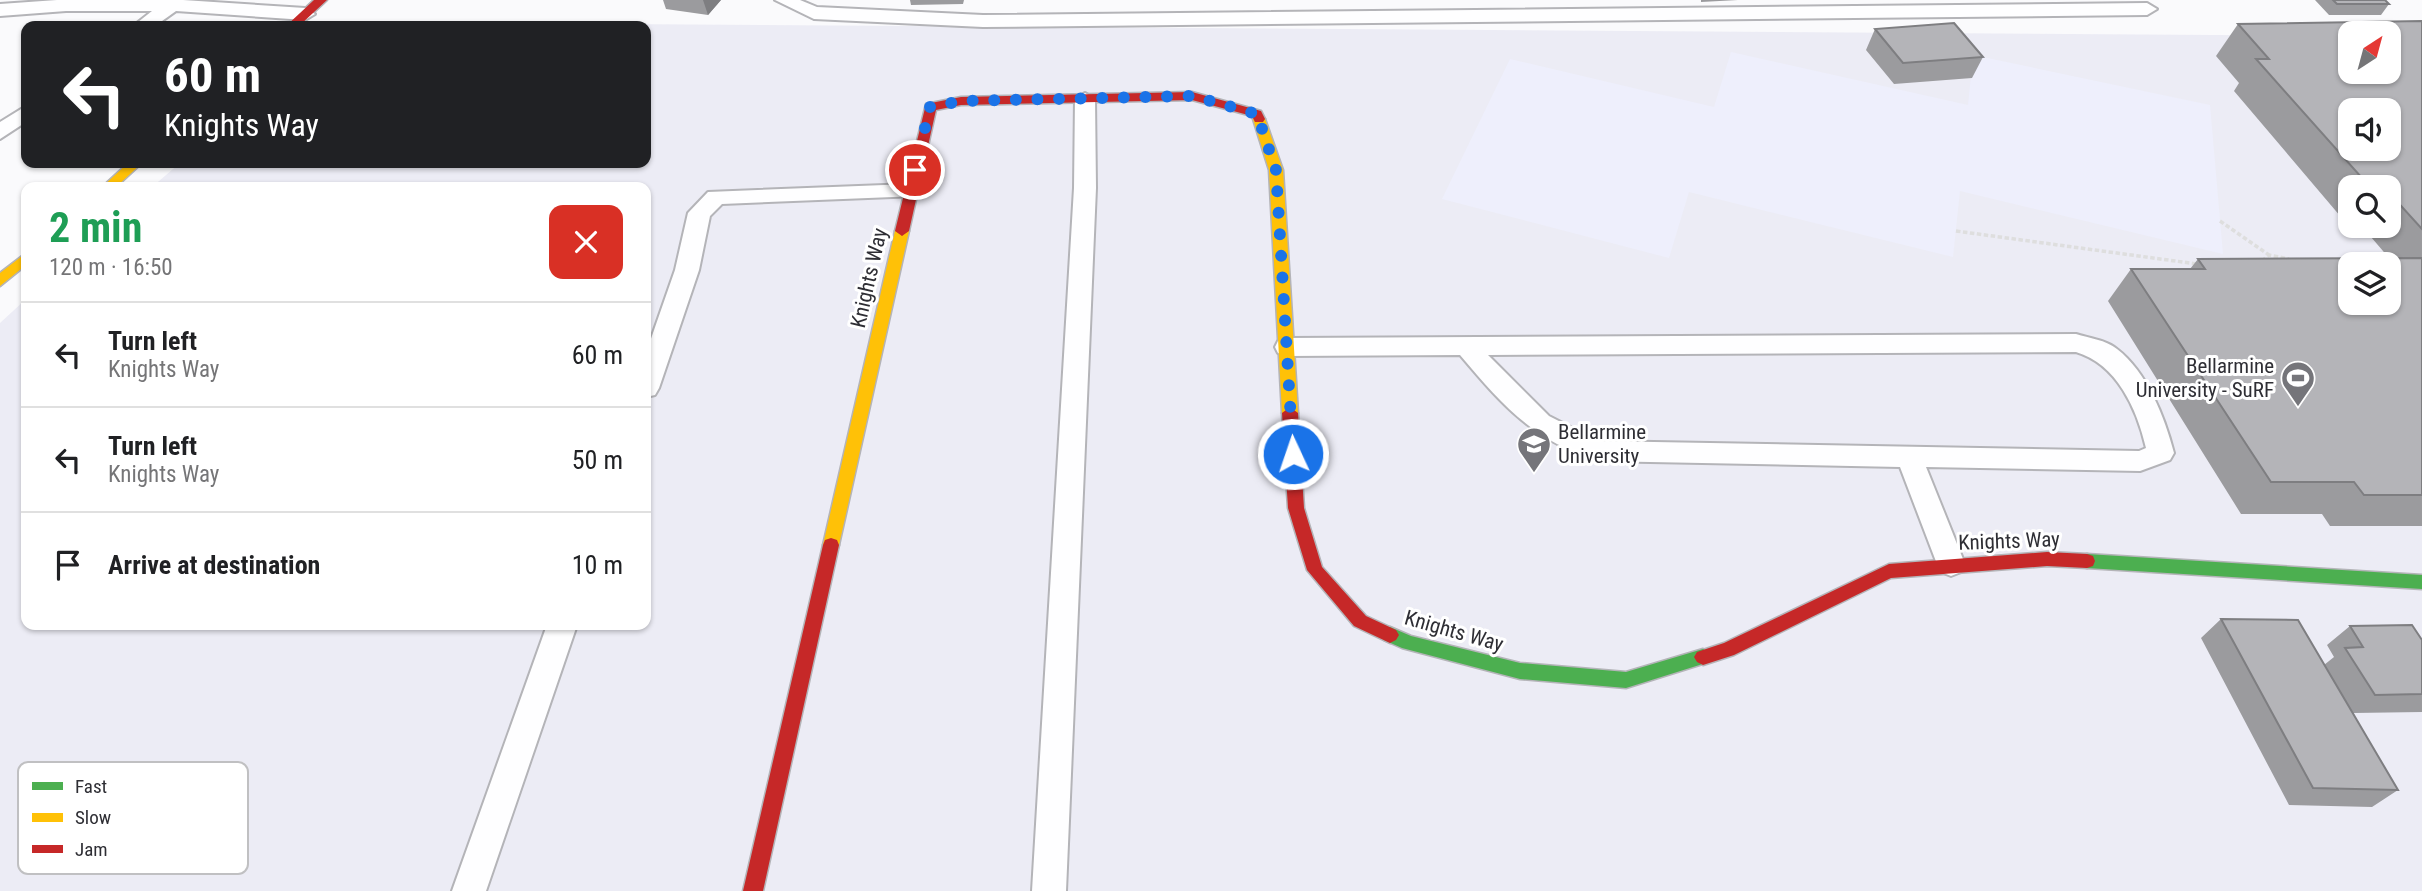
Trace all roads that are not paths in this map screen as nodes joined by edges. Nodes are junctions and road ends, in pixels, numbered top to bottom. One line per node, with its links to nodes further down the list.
1 (321, 0): 6 (street)
2 (783, 0): 4 (lane)
3 (172, 5): 5 (lane); 6 (lane); 7 (lane)
4 (2147, 9)
5 (0, 10)
6 (299, 20)
7 (150, 21)
8 (1085, 99): 13 (street, Knights Way); 17 (street, Knights Way); 25 (lane)
9 (21, 116): 10 (lane)
10 (0, 132)
11 (130, 168): 12 (street)
12 (114, 182)
13 (910, 191): 18 (lane); 24 (street, Knights Way)
14 (21, 262): 15 (street)
15 (0, 281)
16 (1466, 346): 17 (lane); 19 (lane); 19 (lane)
17 (1287, 347): 20 (street, Knights Way)
18 (651, 374)
19 (1909, 457): 20 (lane)
20 (1951, 564): 21 (street, Knights Way)
21 (2422, 582)
22 (560, 630): 23 (lane)
23 (469, 891)
24 (752, 891)
25 (1049, 891)

